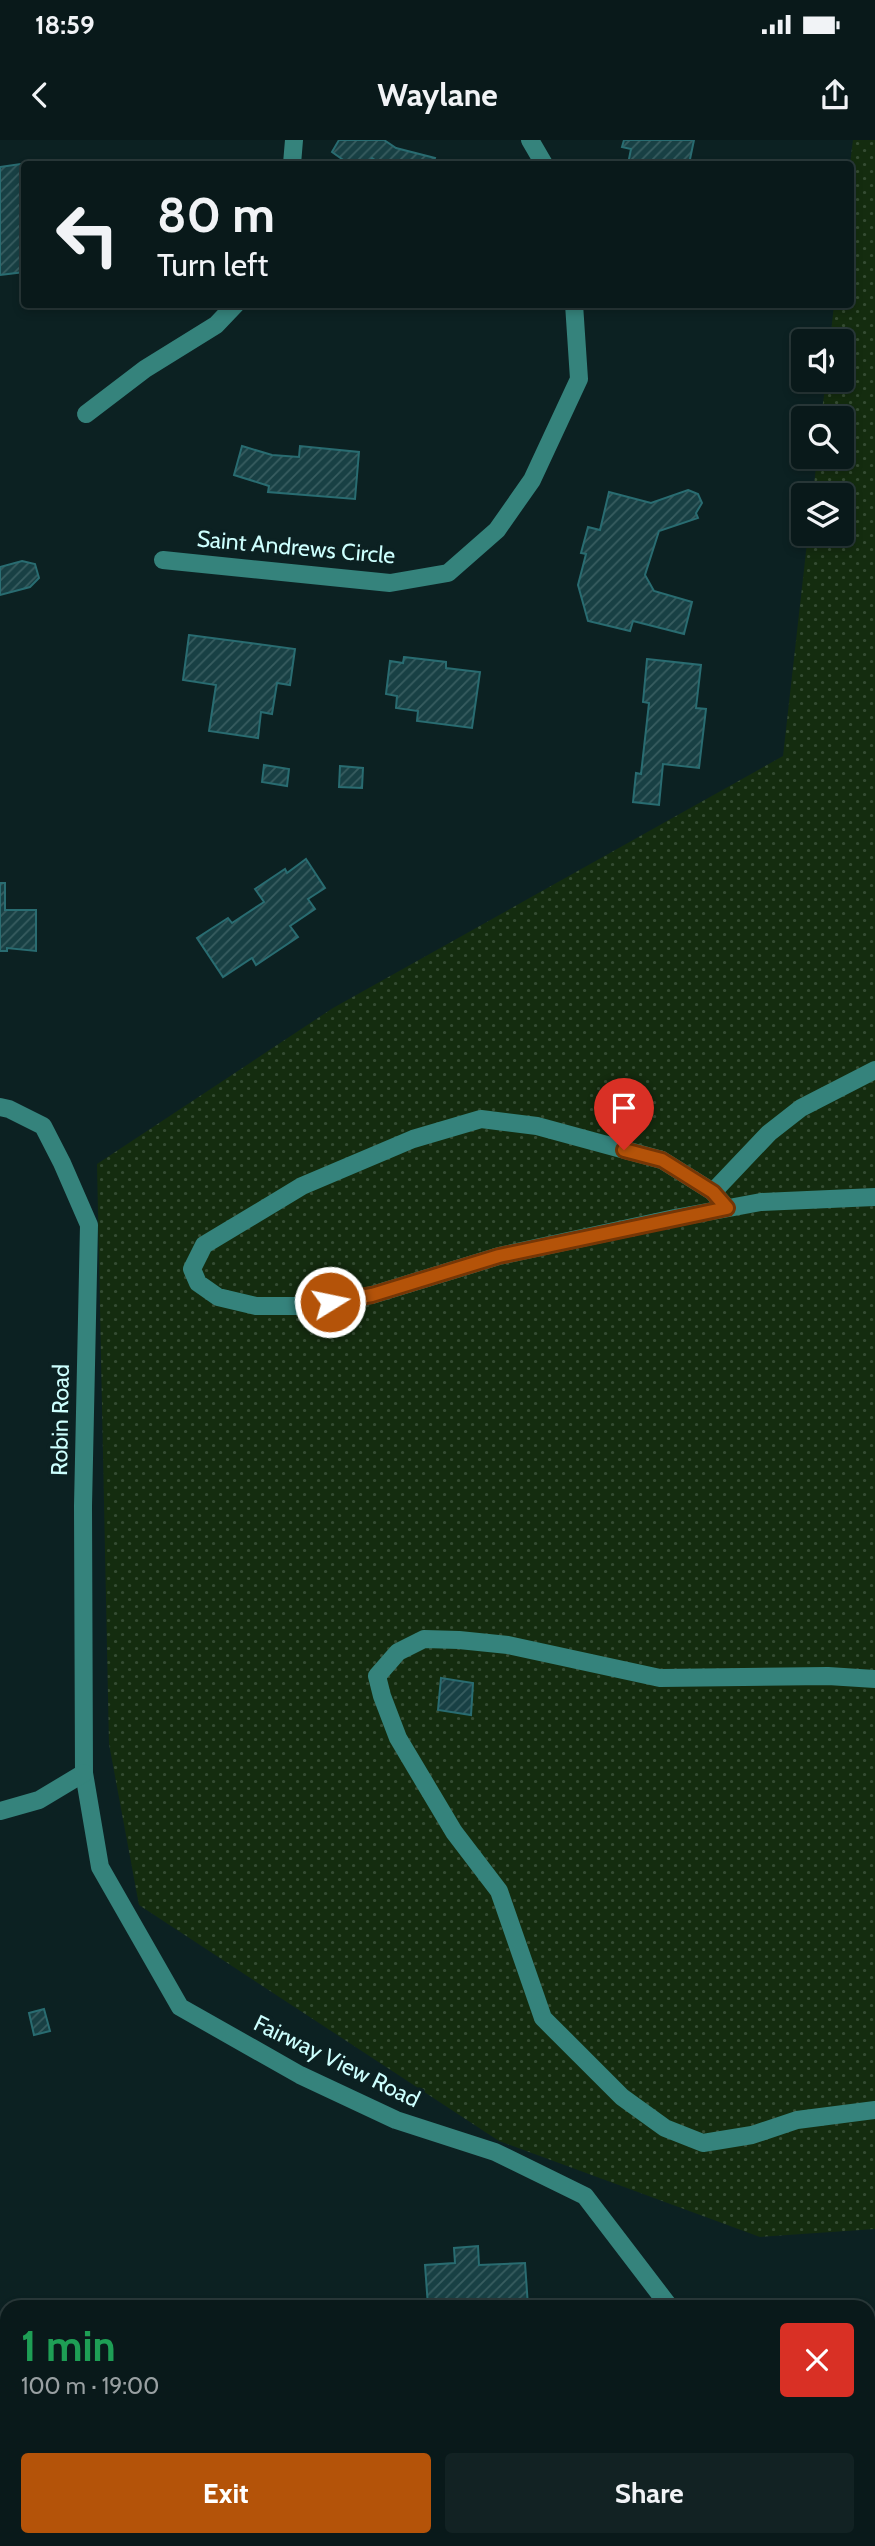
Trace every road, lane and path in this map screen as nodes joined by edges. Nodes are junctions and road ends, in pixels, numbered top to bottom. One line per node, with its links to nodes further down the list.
1 (294, 140): 3 (street)
2 (530, 140): 4 (street)
3 (292, 161)
4 (542, 161)
5 (232, 308): 7 (street)
6 (574, 308): 8 (street, Saint Andrews Circle)
7 (86, 414)
8 (163, 560)
9 (875, 1070): 11 (street)
10 (0, 1107): 15 (street, Robin Road)
11 (713, 1192): 13 (street); 13 (street)
12 (875, 1197): 13 (street)
13 (727, 1208)
14 (875, 1679): 17 (street)
15 (84, 1773): 16 (street); 18 (street, Fairway View Road)
16 (0, 1811)
17 (875, 2110)
18 (664, 2300)

